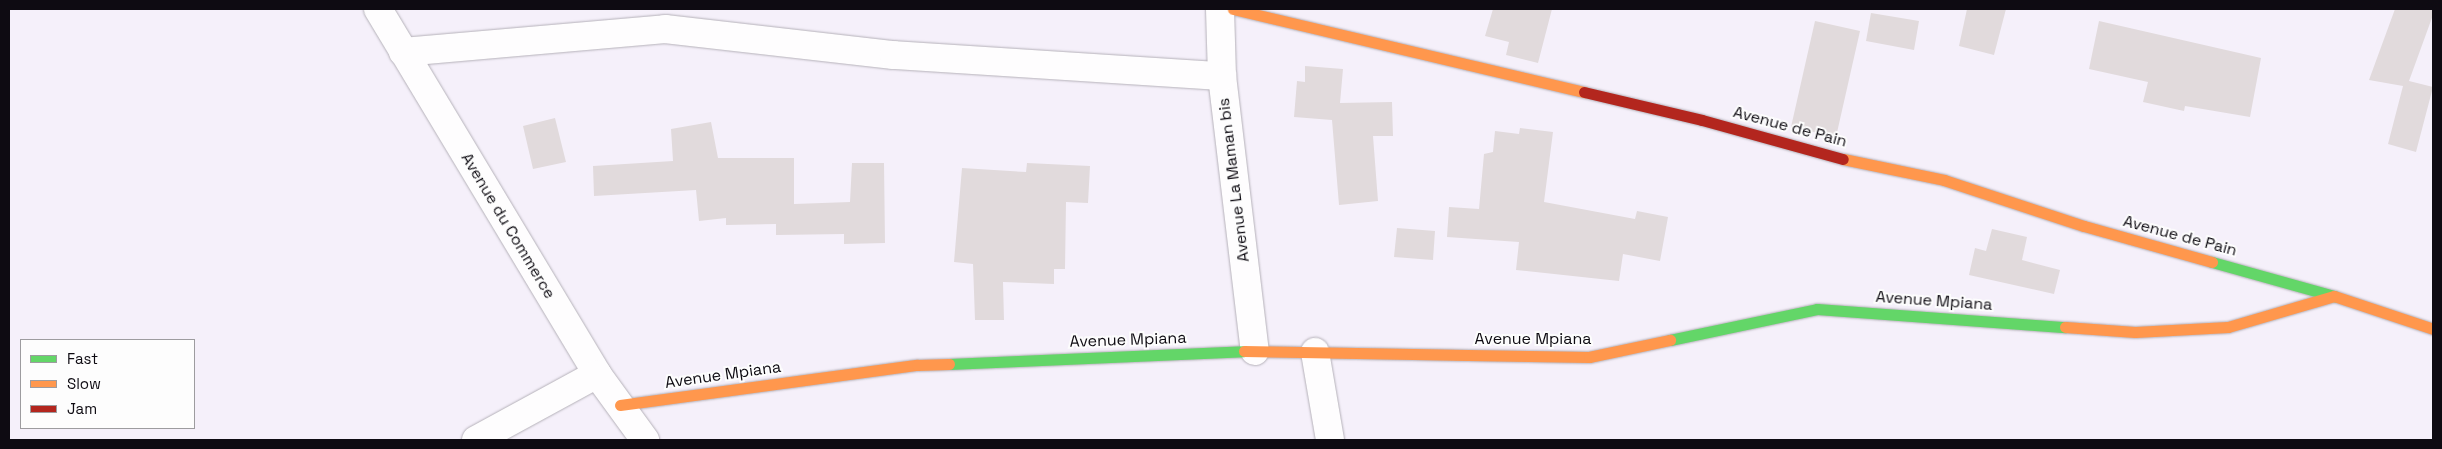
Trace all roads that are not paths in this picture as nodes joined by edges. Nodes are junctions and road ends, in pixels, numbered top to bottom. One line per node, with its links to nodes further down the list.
1 (378, 9): 4 (street, Avenue du Commerce)
2 (1220, 9): 5 (street, Avenue La Maman bis)
3 (1233, 9): 6 (street, Avenue de Pain)
4 (403, 52): 5 (street); 10 (street, Avenue du Commerce)
5 (1222, 76): 8 (street, Avenue La Maman bis)
6 (2334, 296): 7 (street); 9 (street, Avenue Mpiana)
7 (2433, 329)
8 (1255, 351): 9 (street, Avenue Mpiana); 11 (street, Avenue Mpiana)
9 (1316, 352): 14 (street)
10 (597, 374): 11 (street, Avenue du Commerce); 12 (street)
11 (620, 405): 13 (street, Avenue du Commerce)
12 (476, 440)
13 (645, 440)
14 (1330, 440)

